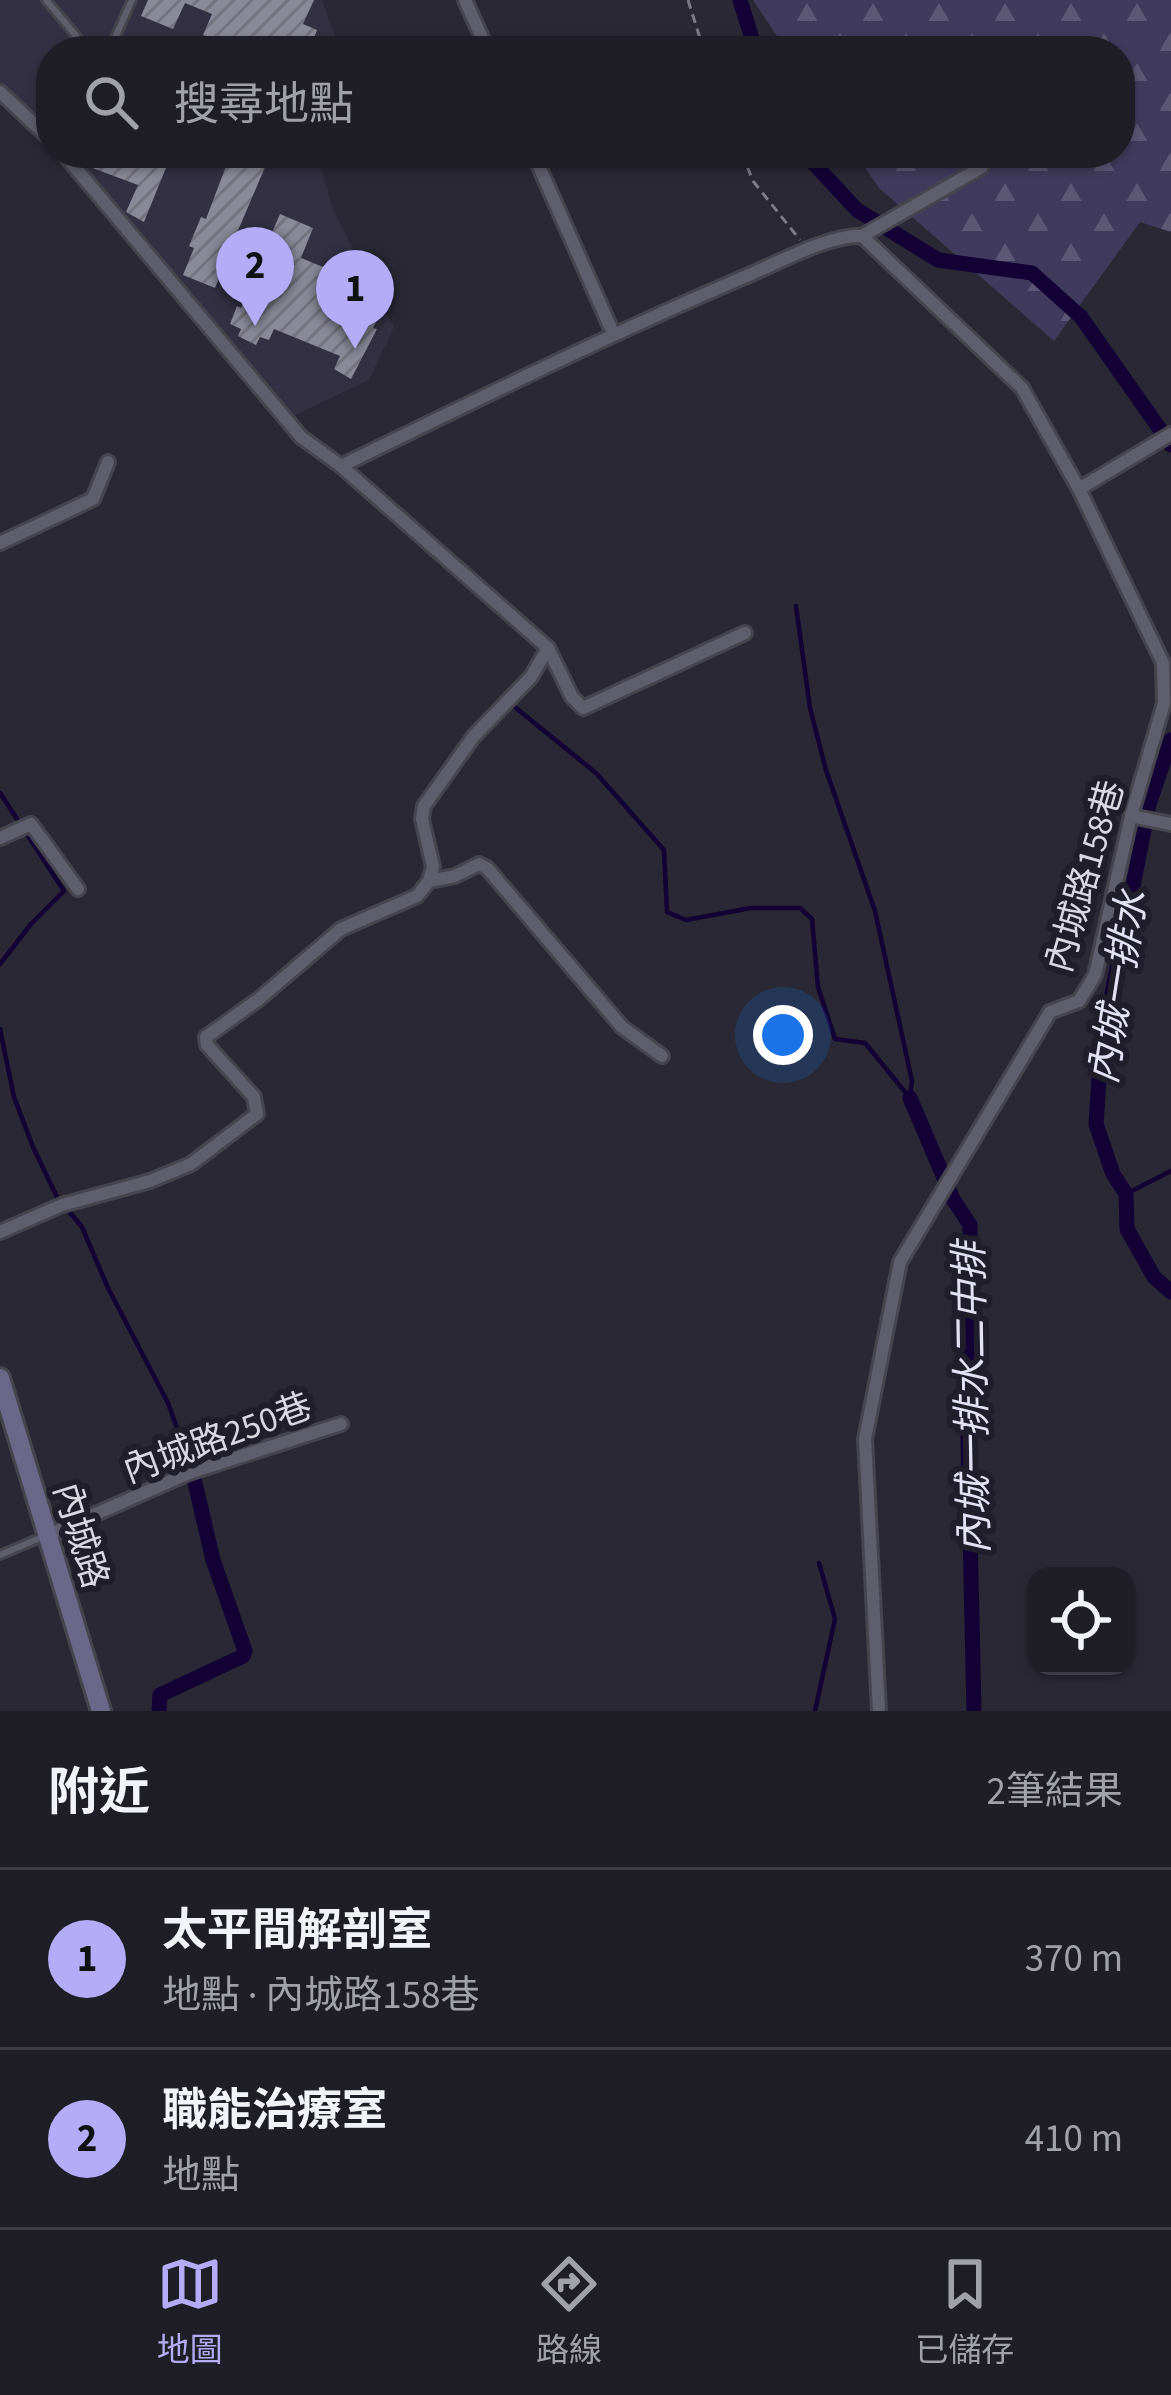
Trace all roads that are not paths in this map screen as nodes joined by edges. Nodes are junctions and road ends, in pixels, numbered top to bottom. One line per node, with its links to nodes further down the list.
1 (46, 0): 4 (lane)
2 (132, 0): 5 (lane)
3 (465, 0): 6 (street)
4 (76, 36)
5 (116, 36)
6 (481, 36)
7 (0, 92): 8 (street)
8 (36, 126)
9 (76, 168): 16 (street)
10 (540, 168): 13 (street)
11 (980, 168): 12 (street)
12 (867, 233): 13 (street); 17 (street, 內城路158巷)
13 (613, 333): 16 (street)
14 (1171, 434): 17 (street)
15 (108, 463): 18 (street)
16 (341, 466): 20 (street)
17 (1079, 489): 21 (street, 內城路158巷)
18 (0, 544)
19 (745, 633): 20 (street)
20 (548, 648): 24 (street)
21 (1135, 817): 22 (street); 33 (street, 內城路158巷)
22 (1164, 823)
23 (0, 838): 25 (street)
24 (429, 881): 26 (street); 27 (street)
25 (78, 889)
26 (662, 1056)
27 (0, 1232)
28 (0, 1378): 30 (street, 內城路)
29 (341, 1424): 30 (street, 內城路250巷)
30 (48, 1534): 31 (lane); 32 (street, 內城路)
31 (0, 1555)
32 (101, 1711)
33 (879, 1711)

